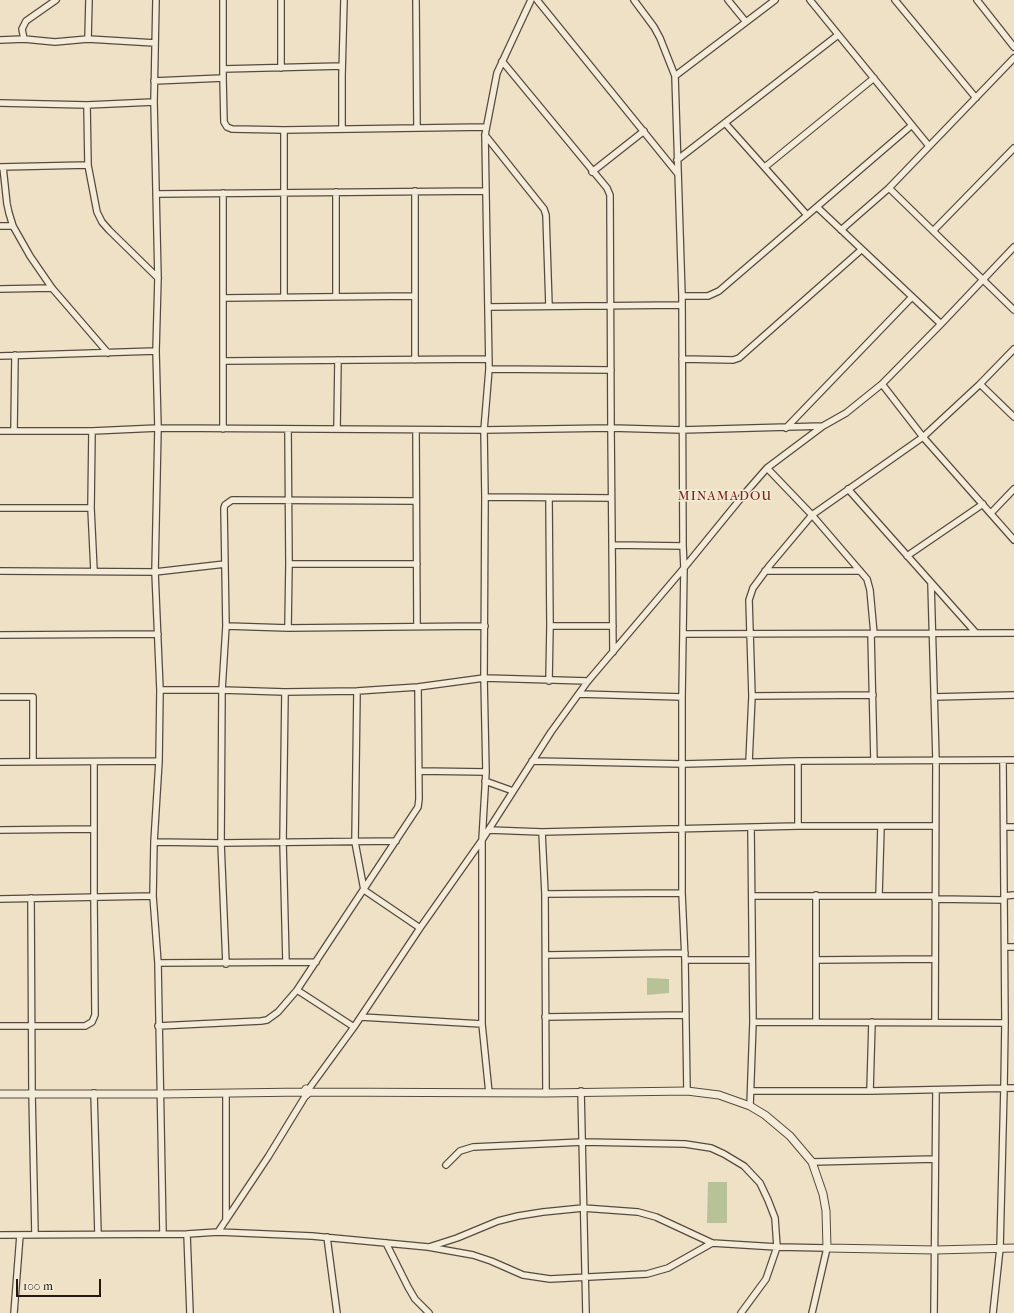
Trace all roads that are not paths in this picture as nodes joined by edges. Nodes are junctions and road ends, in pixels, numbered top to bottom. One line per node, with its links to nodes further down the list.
1 (56, 0): 18 (street)
2 (88, 0): 19 (street)
3 (156, 0): 21 (street)
4 (223, 0): 27 (street)
5 (280, 0): 26 (street)
6 (344, 0): 25 (street)
7 (416, 0): 39 (street)
8 (531, 0): 24 (street)
9 (537, 0): 42 (street)
10 (634, 0): 28 (street)
11 (728, 0): 16 (street)
12 (775, 0): 16 (street)
13 (810, 0): 17 (street)
14 (895, 0): 32 (street)
15 (977, 0): 22 (street)
16 (746, 22): 28 (street)
17 (838, 35): 30 (street); 36 (street)
18 (24, 39): 19 (street); 20 (street)
19 (88, 39): 21 (street)
20 (0, 40)
21 (155, 43): 31 (street)
22 (1014, 47)
23 (1014, 58): 32 (street)
24 (502, 61): 38 (street); 50 (street)
25 (342, 66): 26 (street); 40 (street)
26 (281, 68): 27 (street)
27 (223, 70): 29 (street)
28 (674, 76): 46 (street)
29 (223, 78): 31 (street); 41 (street)
30 (874, 78): 37 (street); 49 (street)
31 (154, 81): 33 (street)
32 (976, 98): 44 (street)
33 (154, 102): 35 (street); 58 (street)
34 (0, 103): 35 (street)
35 (87, 104): 47 (street)
36 (725, 123): 46 (street); 49 (street)
37 (912, 125): 44 (street); 59 (street)
38 (486, 127): 39 (street); 43 (street)
39 (417, 128): 40 (street)
40 (342, 129): 41 (street)
41 (284, 130): 55 (street)
42 (644, 131): 50 (street); 51 (street)
43 (485, 135): 54 (street); 78 (street)
44 (929, 146): 52 (street)
45 (1014, 148): 64 (street)
46 (678, 160): 51 (street)
47 (88, 165): 48 (street); 67 (street)
48 (2, 167): 62 (street)
49 (765, 167): 60 (street)
50 (592, 172): 79 (street)
51 (678, 174): 72 (street)
52 (889, 188): 63 (street); 64 (street)
53 (415, 191): 54 (street); 56 (street); 71 (street)
54 (485, 191): 80 (street)
55 (284, 192): 56 (street); 57 (street); 73 (street)
56 (336, 192): 74 (street)
57 (223, 193): 58 (street); 75 (street)
58 (156, 194): 67 (street)
59 (816, 207): 60 (street); 63 (street)
60 (807, 215): 72 (street)
61 (0, 226): 62 (street)
62 (13, 226): 69 (street)
63 (840, 230): 66 (street)
64 (933, 231): 68 (street)
65 (1014, 247): 68 (street)
66 (862, 250): 76 (street); 89 (street)
67 (158, 278): 84 (street)
68 (983, 280): 81 (street); 82 (street)
69 (52, 288): 70 (street); 85 (street)
70 (0, 289)
71 (415, 296): 74 (street); 91 (street)
72 (682, 296): 77 (street)
73 (284, 297): 74 (street); 75 (street)
74 (336, 297)
75 (223, 298): 92 (street)
76 (911, 298): 82 (street); 101 (street)
77 (682, 305): 79 (street); 89 (street)
78 (549, 306): 79 (street); 80 (street)
79 (611, 306): 94 (street)
80 (488, 307): 88 (street)
81 (1014, 310)
82 (941, 324): 95 (street)
83 (1014, 349): 96 (street)
84 (156, 351): 85 (street); 99 (street)
85 (108, 353): 86 (street)
86 (15, 355): 87 (street); 109 (street)
87 (0, 356)
88 (489, 358): 91 (street); 93 (street)
89 (682, 359): 107 (street)
90 (338, 360): 91 (street); 92 (street); 104 (street)
91 (415, 360)
92 (224, 361): 102 (street)
93 (489, 369): 94 (street); 106 (street)
94 (611, 370): 100 (street)
95 (882, 384): 98 (street); 111 (street)
96 (980, 384): 97 (street); 111 (street)
97 (1014, 417)
98 (823, 426): 101 (street); 112 (street)
99 (158, 428): 102 (street); 110 (street); 136 (street)
100 (610, 428): 106 (street); 107 (street); 116 (street)
101 (786, 428): 107 (street)
102 (223, 429): 103 (street)
103 (288, 429): 104 (street); 117 (street)
104 (337, 429): 105 (street)
105 (416, 430): 106 (street); 119 (street)
106 (484, 430): 115 (street)
107 (682, 430): 127 (street)
108 (0, 431): 109 (street)
109 (14, 431): 110 (street)
110 (92, 431): 122 (street)
111 (924, 437): 113 (street); 120 (street)
112 (767, 468): 124 (street); 132 (street)
113 (848, 489): 124 (street); 128 (street)
114 (1014, 489): 123 (street)
115 (485, 497): 118 (street); 141 (street)
116 (611, 498): 118 (street); 126 (street)
117 (289, 499): 119 (street); 129 (street); 130 (street)
118 (549, 499): 142 (street)
119 (416, 501): 131 (street)
120 (983, 504): 123 (street); 128 (street)
121 (0, 508): 122 (street)
122 (91, 508): 134 (street)
123 (991, 513): 125 (street)
124 (812, 515): 135 (street); 137 (street)
125 (1014, 540)
126 (613, 545): 127 (street); 143 (street)
127 (683, 546): 132 (street)
128 (907, 556): 138 (street)
129 (225, 564): 136 (street); 139 (street)
130 (289, 564): 131 (street); 144 (street)
131 (417, 564): 140 (street)
132 (684, 568): 149 (street); 153 (street)
133 (0, 571): 134 (street)
134 (94, 571): 136 (street)
135 (860, 571): 137 (street); 150 (street)
136 (155, 572): 148 (street)
137 (765, 572): 145 (street)
138 (932, 583): 146 (street); 151 (street)
139 (226, 626): 144 (street); 159 (street)
140 (417, 626): 141 (street); 144 (street)
141 (485, 626): 154 (street)
142 (550, 626): 143 (street); 155 (street)
143 (613, 626): 153 (street)
144 (288, 628)
145 (750, 633): 149 (street); 150 (street); 165 (street)
146 (976, 633): 147 (street); 151 (street)
147 (1014, 633)
148 (158, 634): 152 (street); 158 (street)
149 (683, 634): 167 (street)
150 (873, 634): 151 (street); 163 (street)
151 (933, 634): 168 (street)
152 (0, 635)
153 (613, 652): 156 (street)
154 (484, 678): 155 (street); 157 (street); 182 (street)
155 (549, 681): 156 (street)
156 (588, 681): 162 (street)
157 (418, 687): 160 (street); 181 (street)
158 (160, 690): 159 (street); 171 (street)
159 (222, 690): 161 (street); 201 (street)
160 (357, 691): 161 (street); 200 (street)
161 (285, 692): 199 (street)
162 (579, 694): 167 (street); 172 (street)
163 (873, 694): 165 (street); 174 (street)
164 (1014, 695): 168 (street)
165 (752, 696): 179 (street)
166 (0, 697): 177 (street)
167 (682, 697): 180 (street)
168 (934, 697): 169 (street)
169 (936, 760): 174 (street); 175 (street); 186 (street)
170 (1014, 760): 175 (street)
171 (159, 761): 178 (street); 198 (street)
172 (532, 761): 180 (street); 184 (street)
173 (798, 761): 174 (street); 179 (street); 185 (street)
174 (874, 761)
175 (1002, 761): 188 (street)
176 (0, 762): 177 (street)
177 (33, 762): 178 (street)
178 (94, 762): 192 (street)
179 (749, 762): 180 (street)
180 (683, 764): 189 (street)
181 (419, 771): 182 (street); 197 (street)
182 (486, 772): 183 (street)
183 (485, 780): 184 (street); 196 (street)
184 (513, 791): 194 (street)
185 (798, 826): 187 (street); 190 (street)
186 (935, 826): 187 (street); 212 (street)
187 (881, 827): 209 (street)
188 (1004, 827): 191 (street); 213 (street)
189 (682, 828): 190 (street); 195 (street); 203 (street)
190 (751, 828): 208 (street)
191 (1014, 828)
192 (94, 829): 193 (street); 211 (street)
193 (0, 830)
194 (489, 830): 195 (street); 196 (street)
195 (542, 832): 204 (street)
196 (482, 840): 215 (street); 236 (street)
197 (396, 841): 200 (street); 202 (street)
198 (154, 842): 201 (street); 207 (street)
199 (283, 842): 200 (street); 201 (street); 223 (street)
200 (355, 842): 202 (street)
201 (221, 843): 226 (street)
202 (364, 890): 215 (street); 224 (street)
203 (682, 893): 204 (street); 219 (street)
204 (545, 894): 218 (street)
205 (816, 895): 208 (street); 209 (street); 222 (street)
206 (1014, 895): 213 (street)
207 (154, 896): 211 (street); 225 (street)
208 (752, 896): 221 (street)
209 (879, 896): 212 (street)
210 (31, 898): 211 (street); 214 (street); 238 (street)
211 (94, 898): 238 (street)
212 (935, 898): 213 (street); 220 (street)
213 (1004, 898): 216 (street)
214 (0, 899)
215 (420, 928): 229 (street)
216 (1005, 947): 217 (street); 235 (street)
217 (1014, 947)
218 (546, 956): 219 (street); 230 (street)
219 (685, 957): 221 (street); 228 (street)
220 (934, 959): 222 (street); 231 (street)
221 (752, 960): 232 (street)
222 (816, 960): 233 (street)
223 (286, 962): 224 (street); 226 (street)
224 (316, 962): 227 (street)
225 (158, 963): 226 (street); 239 (street)
226 (226, 964)
227 (297, 990): 239 (street); 240 (street)
228 (686, 1015): 230 (street); 244 (street)
229 (361, 1017): 236 (street); 240 (street)
230 (545, 1018): 253 (street)
231 (935, 1021): 234 (street); 235 (street)
232 (753, 1022): 233 (street); 245 (street)
233 (816, 1022): 234 (street)
234 (872, 1022): 246 (street)
235 (1005, 1022): 241 (street)
236 (482, 1024): 252 (street)
237 (0, 1026): 238 (street)
238 (32, 1026): 249 (street)
239 (158, 1026): 255 (street)
240 (354, 1027): 247 (street)
241 (1004, 1088): 242 (street); 243 (street); 276 (street)
242 (1014, 1088)
243 (936, 1090): 246 (street); 258 (street)
244 (687, 1091): 248 (street); 256 (street)
245 (751, 1091): 246 (street); 256 (street)
246 (870, 1091)
247 (307, 1092): 251 (street); 252 (street); 262 (street)
248 (581, 1092): 253 (street); 257 (street)
249 (32, 1093): 250 (street); 254 (street); 264 (street)
250 (94, 1093): 255 (street); 265 (street)
251 (226, 1093): 255 (street); 262 (street)
252 (489, 1093): 253 (street)
253 (546, 1093)
254 (0, 1094)
255 (161, 1094): 266 (street)
256 (750, 1106): 259 (street)
257 (583, 1142): 260 (street); 261 (street); 273 (street)
258 (935, 1160): 259 (street); 278 (street)
259 (812, 1162): 275 (street)
260 (446, 1165)
261 (584, 1208): 271 (street); 274 (street); 279 (street)
262 (226, 1220): 263 (street)
263 (218, 1232): 267 (street); 270 (street)
264 (35, 1234): 265 (street); 269 (street)
265 (98, 1234): 266 (street)
266 (163, 1234): 267 (street)
267 (187, 1234): 281 (street)
268 (0, 1235): 269 (street)
269 (20, 1235): 280 (street)
270 (327, 1237): 272 (street); 282 (street)
271 (712, 1242): 273 (street); 279 (street)
272 (386, 1243): 274 (street); 283 (street)
273 (777, 1247): 275 (street); 285 (street)
274 (428, 1248): 279 (street)
275 (827, 1248): 278 (street); 286 (street)
276 (1000, 1248): 277 (street); 278 (street); 288 (street)
277 (1014, 1248)
278 (935, 1250): 287 (street)
279 (585, 1276): 284 (street)
280 (14, 1313)
281 (190, 1313)
282 (338, 1313)
283 (429, 1313)
284 (586, 1313)
285 (741, 1313)
286 (812, 1313)
287 (934, 1313)
288 (994, 1313)

